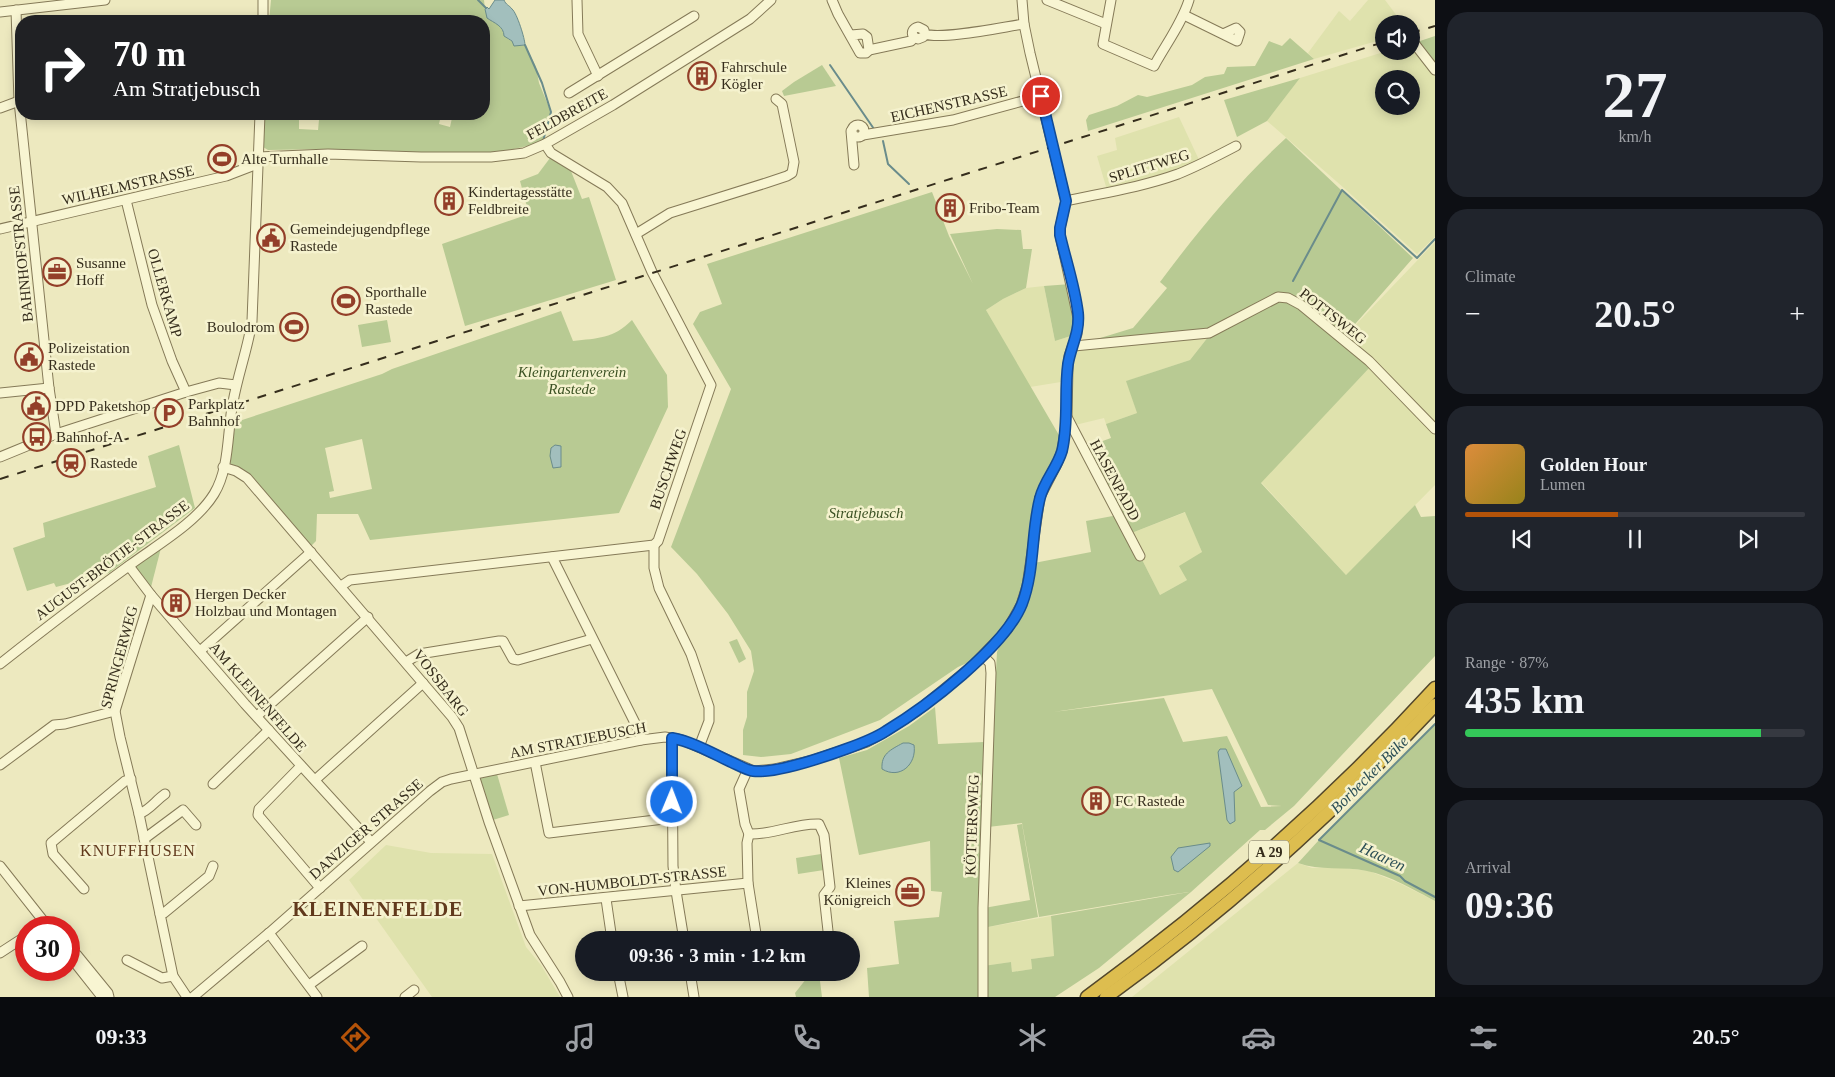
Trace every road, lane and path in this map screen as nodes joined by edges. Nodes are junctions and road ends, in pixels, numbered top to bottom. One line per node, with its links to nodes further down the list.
1 (105, 0): 10 (street)
2 (263, 0): 13 (street)
3 (577, 0): 23 (street)
4 (771, 0): 31 (street, FELDBREITE)
5 (832, 0): 19 (street)
6 (1022, 0): 16 (street, AM STRATJEBUSCH)
7 (1047, 0): 17 (street)
8 (1111, 0): 17 (street)
9 (1189, 0): 15 (street)
10 (16, 10): 11 (street); 12 (street, BAHNHOFSTRASSE)
11 (0, 12)
12 (16, 15)
13 (263, 15)
14 (694, 16): 23 (street)
15 (1184, 16): 17 (street); 18 (street)
16 (1024, 24): 20 (street); 25 (street, AM STRATJEBUSCH)
17 (1106, 24)
18 (1223, 34)
19 (851, 35): 20 (street); 20 (street)
20 (869, 50)
21 (1420, 51): 22 (street)
22 (1435, 70)
23 (598, 76): 24 (street)
24 (569, 93)
25 (1041, 96): 34 (street, EICHENSTRASSE); 36 (street, AM STRATJEBUSCH)
26 (776, 99): 39 (street)
27 (15, 102): 28 (street)
28 (0, 108)
29 (21, 120): 37 (street, BAHNHOFSTRASSE)
30 (260, 120): 33 (street, AUGUST-BRÖTJE-STRASSE)
31 (545, 144): 33 (street, FELDBREITE); 39 (street, BUSCHWEG)
32 (1236, 146): 36 (street, SPLITTWEG)
33 (257, 161): 35 (street, WILHELMSTRASSE); 41 (street, AUGUST-BRÖTJE-STRASSE)
34 (854, 165)
35 (126, 200): 37 (street, WILHELMSTRASSE); 43 (street, OLLERKAMP)
36 (1066, 201): 40 (street, AM STRATJEBUSCH)
37 (32, 221): 38 (street, WILHELMSTRASSE); 42 (street, BAHNHOFSTRASSE)
38 (0, 229)
39 (636, 234): 50 (street, BUSCHWEG)
40 (1074, 346): 45 (street, AM STRATJEBUSCH); 46 (street, POTTSWEG)
41 (236, 385): 43 (street); 49 (street, AUGUST-BRÖTJE-STRASSE)
42 (49, 388): 44 (street); 47 (street, BAHNHOFSTRASSE)
43 (186, 392): 47 (street)
44 (0, 394)
45 (1067, 417): 52 (street, HASENPADD); 60 (street, AM STRATJEBUSCH)
46 (1435, 429)
47 (56, 434): 48 (street)
48 (0, 457)
49 (223, 467): 51 (street, VOSSBARG); 54 (street, AUGUST-BRÖTJE-STRASSE)
50 (654, 545): 53 (street); 71 (street)
51 (311, 552): 55 (street, VOSSBARG); 59 (street)
52 (1140, 556)
53 (552, 557): 55 (street); 58 (street)
54 (130, 566): 56 (street, AM KLEINENFELDE); 62 (street, AUGUST-BRÖTJE-STRASSE)
55 (341, 586): 57 (street, VOSSBARG)
56 (151, 595): 59 (street, AM KLEINENFELDE); 66 (street, SPRINGERWEG)
57 (368, 617): 61 (street, VOSSBARG); 67 (street)
58 (592, 639): 61 (street); 70 (street)
59 (200, 651): 67 (street, AM KLEINENFELDE)
60 (983, 656): 75 (street, AM STRATJEBUSCH); 122 (street, KÖTTERSWEG)
61 (406, 662): 63 (street, VOSSBARG)
62 (0, 664)
63 (423, 683): 76 (street, VOSSBARG); 78 (street)
64 (1435, 688): 123 (highway, A 29)
65 (1435, 705): 124 (highway, A 29)
66 (116, 711): 73 (street); 77 (street, SPRINGERWEG)
67 (257, 716): 68 (street, AM KLEINENFELDE)
68 (269, 730): 74 (street, AM KLEINENFELDE); 79 (street)
69 (672, 738): 70 (street, AM STRATJEBUSCH); 71 (street, AM STRATJEBUSCH); 82 (street)
70 (641, 740): 72 (street, AM STRATJEBUSCH)
71 (699, 747): 75 (street, AM STRATJEBUSCH)
72 (535, 762): 76 (street, AM STRATJEBUSCH); 82 (street)
73 (0, 765)
74 (301, 766): 78 (street, AM KLEINENFELDE); 90 (street)
75 (748, 770): 84 (street)
76 (473, 774): 86 (street, DANZIGER STRASSE); 94 (street, VOSSBARG)
77 (131, 779): 81 (street, SPRINGERWEG); 91 (street)
78 (315, 780): 86 (street, AM KLEINENFELDE)
79 (213, 784)
80 (165, 794): 81 (street)
81 (139, 814): 85 (street, SPRINGERWEG)
82 (672, 818): 92 (street)
83 (196, 825): 85 (street)
84 (749, 834): 89 (street); 100 (street)
85 (144, 839): 95 (street, SPRINGERWEG)
86 (371, 842): 90 (street, DANZIGER STRASSE)
87 (0, 866): 96 (street)
88 (213, 866): 95 (street)
89 (748, 883): 92 (street, VON-HUMBOLDT-STRASSE); 99 (street)
90 (320, 888): 101 (street, DANZIGER STRASSE)
91 (84, 889)
92 (676, 891): 93 (street, VON-HUMBOLDT-STRASSE); 98 (street)
93 (606, 898): 94 (street, VON-HUMBOLDT-STRASSE); 97 (street)
94 (519, 906): 119 (street, VOSSBARG)
95 (160, 914): 108 (street, SPRINGERWEG)
96 (38, 916)
97 (611, 931)
98 (683, 931)
99 (756, 931)
100 (828, 931)
101 (269, 933): 111 (street); 117 (street, DANZIGER STRASSE)
102 (15, 943): 104 (street)
103 (362, 946): 111 (street)
104 (0, 953)
105 (80, 959): 115 (street)
106 (128, 960): 108 (street)
107 (80, 969): 114 (street)
108 (173, 976): 116 (street, SPRINGERWEG)
109 (620, 981): 120 (street)
110 (691, 981): 121 (street)
111 (309, 985): 113 (street)
112 (414, 990): 118 (street)
113 (315, 996)
114 (102, 997)
115 (109, 997)
116 (187, 997)
117 (193, 997)
118 (405, 997)
119 (568, 997)
120 (623, 997)
121 (694, 997)
122 (983, 997)
123 (1087, 997)
124 (1106, 997)

